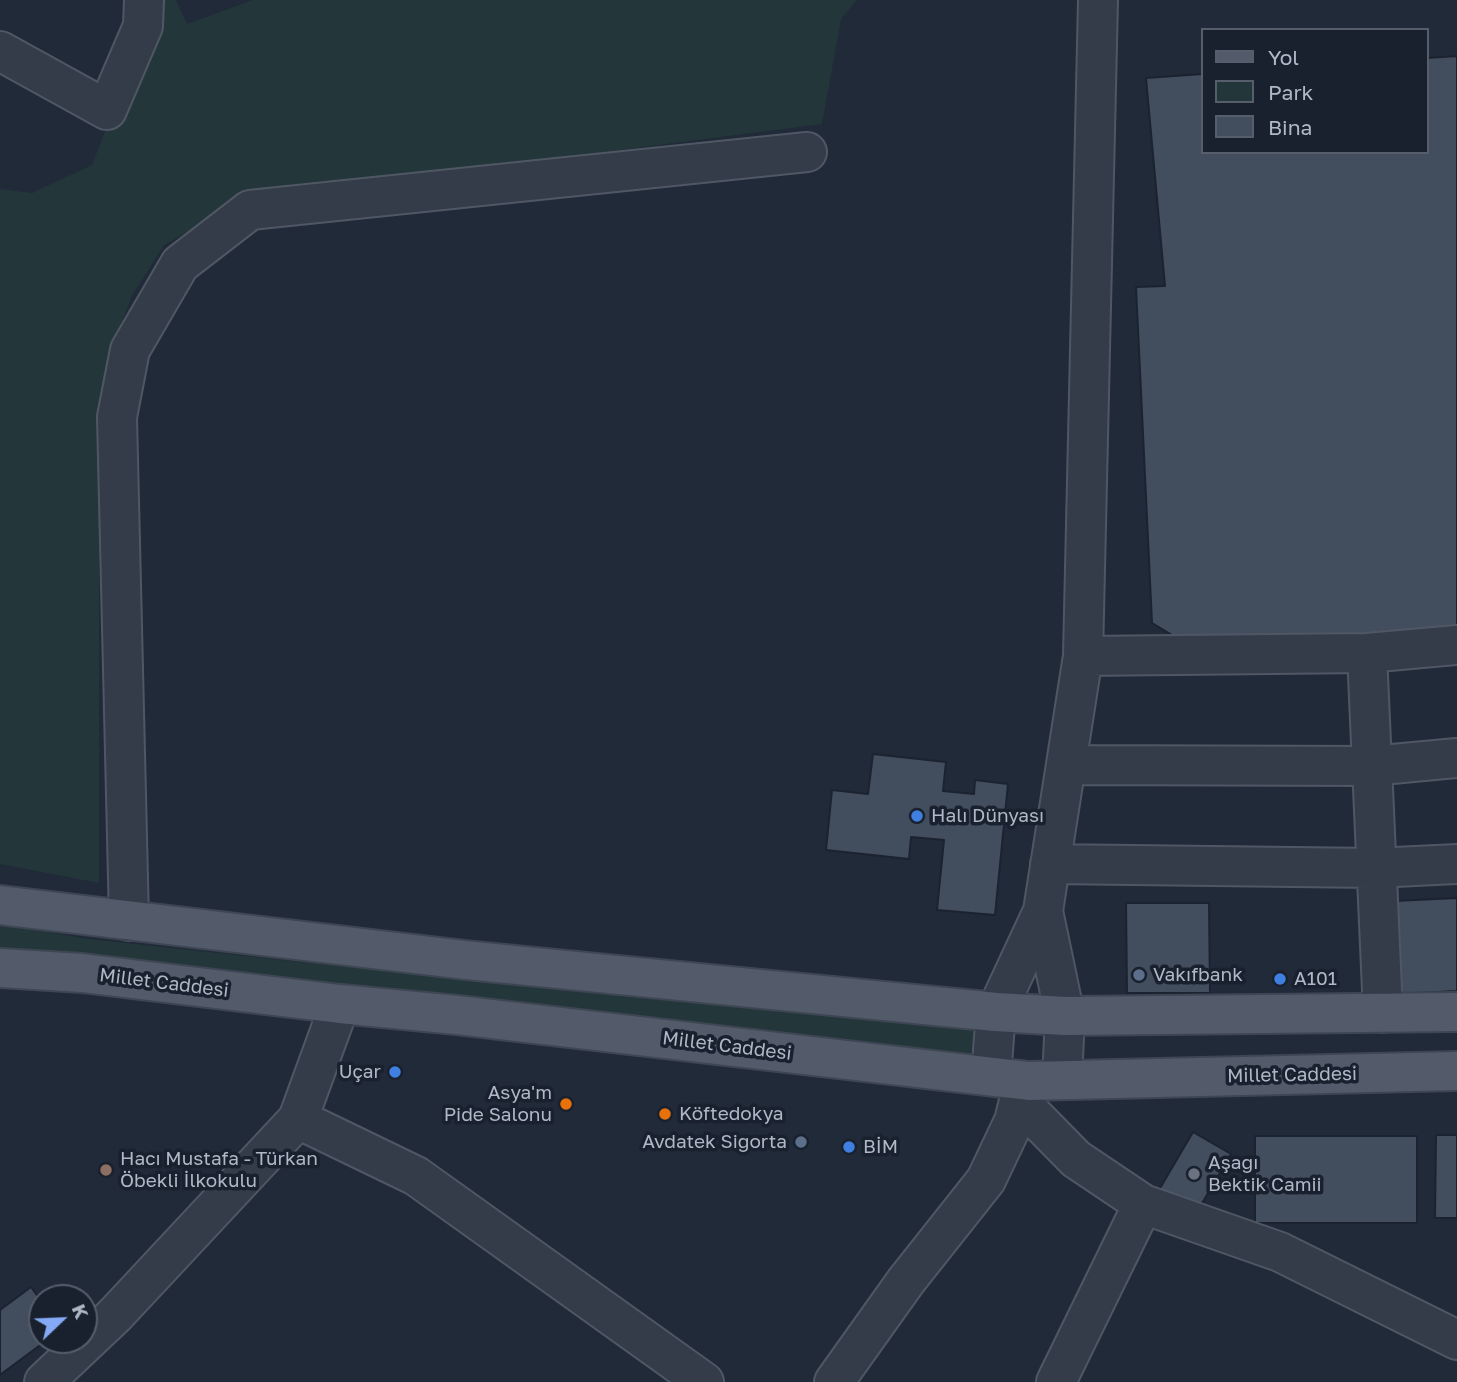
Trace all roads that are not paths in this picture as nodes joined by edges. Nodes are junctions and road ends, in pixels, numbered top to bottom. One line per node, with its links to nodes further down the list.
1 (144, 0): 3 (street)
2 (1098, 0): 7 (street)
3 (0, 51)
4 (807, 152): 16 (street)
5 (1457, 645): 6 (street)
6 (1367, 653): 7 (street); 10 (street)
7 (1083, 656): 9 (street)
8 (1457, 758): 10 (street)
9 (1066, 765): 10 (street); 11 (street)
10 (1371, 766): 13 (street)
11 (1050, 864): 13 (street); 15 (street)
12 (1457, 864): 13 (street)
13 (1375, 868): 21 (street)
14 (0, 905): 16 (main road)
15 (1043, 911): 19 (street); 22 (street)
16 (130, 920): 19 (main road)
17 (0, 968): 18 (main road, Millet Caddesi)
18 (340, 1004): 24 (main road, Millet Caddesi); 26 (street)
19 (996, 1012): 22 (main road); 24 (street)
20 (1457, 1012): 21 (main road)
21 (1382, 1013): 22 (main road)
22 (1065, 1016): 25 (street)
23 (1457, 1071): 25 (main road, Millet Caddesi)
24 (991, 1076): 25 (main road, Millet Caddesi)
25 (1037, 1087): 27 (street); 31 (street)
26 (298, 1119): 29 (street); 30 (street)
27 (1143, 1204): 28 (street); 32 (street)
28 (1457, 1340)
29 (44, 1382)
30 (704, 1382)
31 (834, 1382)
32 (1056, 1382)

